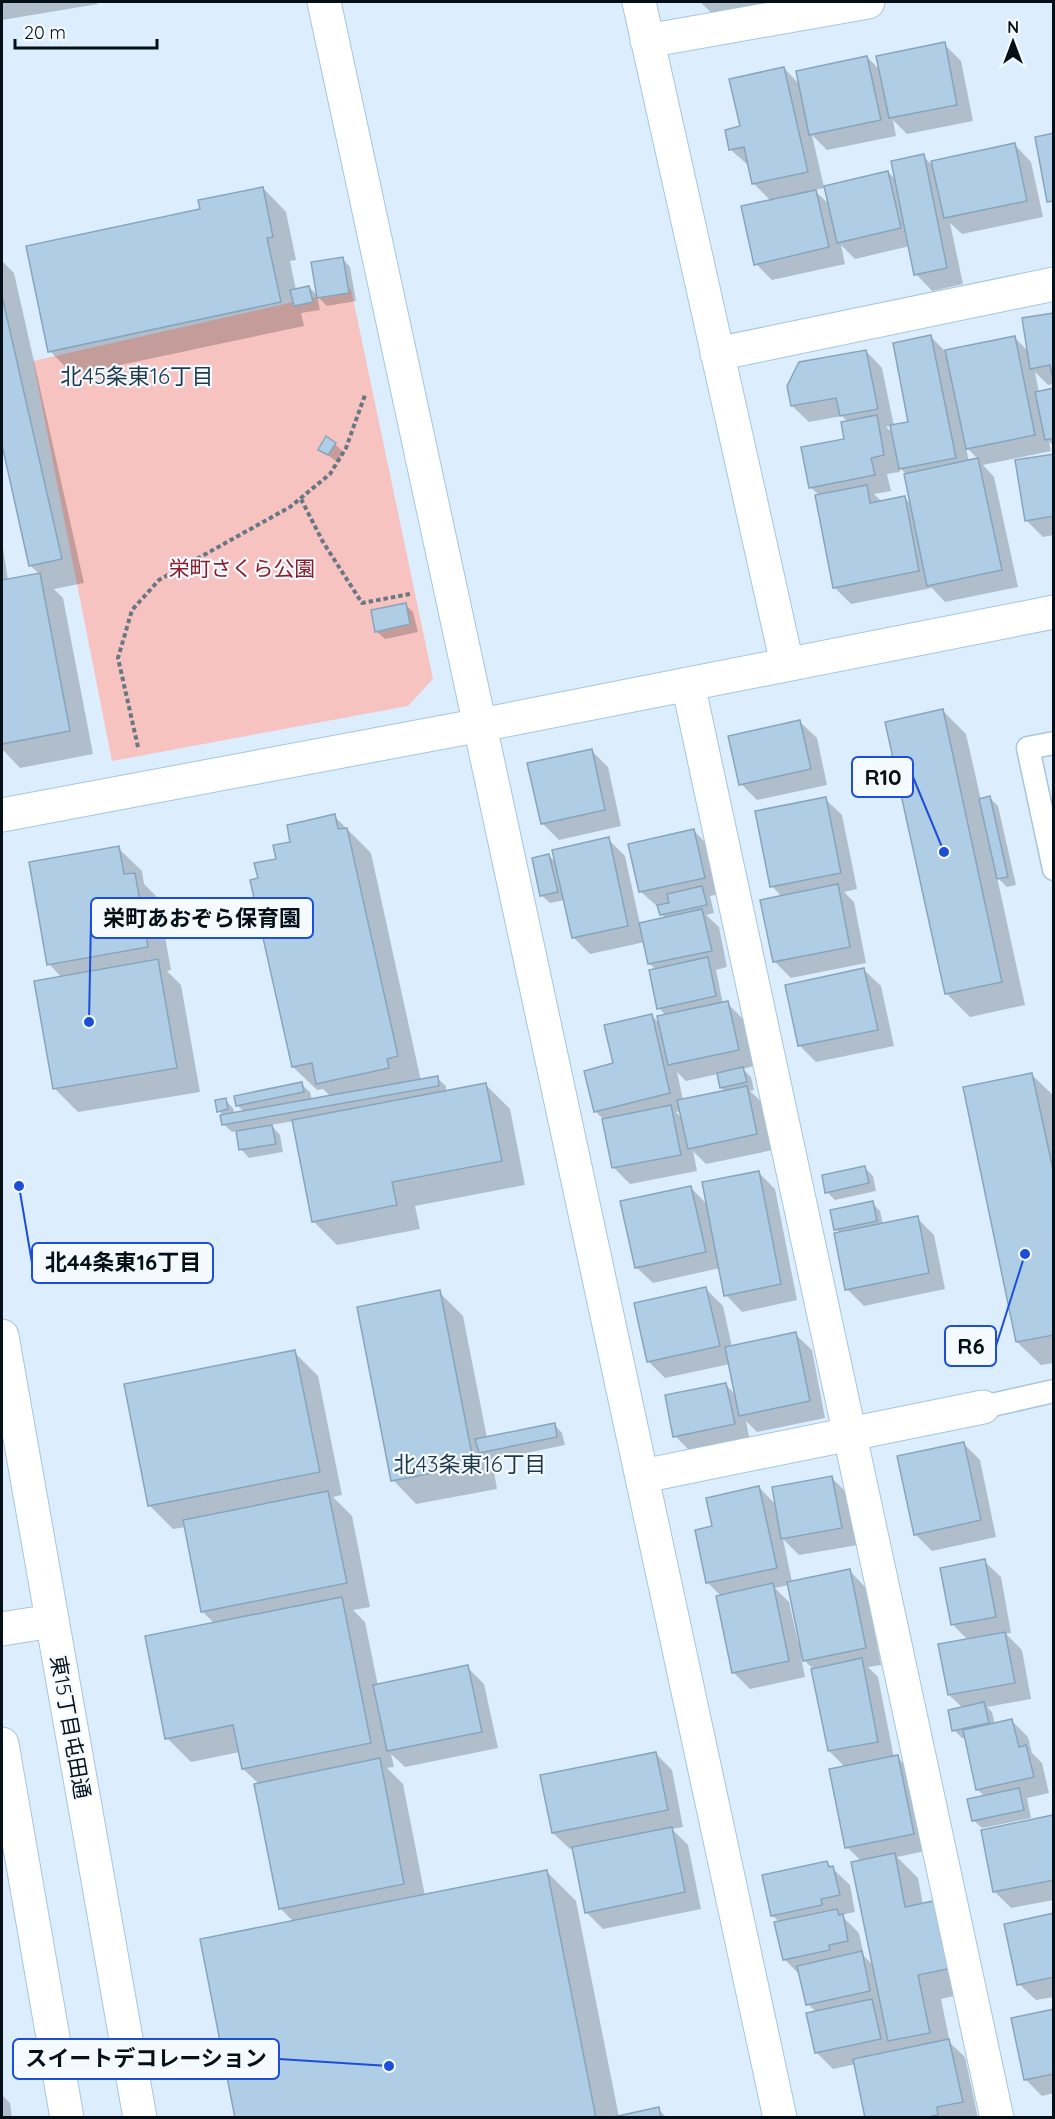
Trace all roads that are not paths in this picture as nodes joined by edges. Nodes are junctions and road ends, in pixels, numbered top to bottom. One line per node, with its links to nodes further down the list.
1 (324, 2): 10 (street)
2 (639, 2): 4 (street)
3 (868, 2): 4 (street)
4 (647, 41): 6 (street)
5 (1053, 284): 6 (street)
6 (717, 354): 8 (street)
7 (1053, 612): 8 (street)
8 (787, 664): 9 (street)
9 (688, 684): 10 (street); 17 (street)
10 (481, 725): 12 (street); 18 (street)
11 (1053, 743): 13 (lane)
12 (2, 815)
13 (1053, 869)
14 (2, 1336): 19 (street, 東15丁目屯田通)
15 (1053, 1392): 16 (lane)
16 (983, 1407): 17 (street)
17 (850, 1435): 18 (street); 25 (street)
18 (643, 1476): 24 (street)
19 (52, 1620): 20 (street); 23 (street, 東15丁目屯田通)
20 (2, 1629)
21 (2, 1744): 22 (street)
22 (67, 2118)
23 (140, 2118)
24 (780, 2118)
25 (997, 2118)

